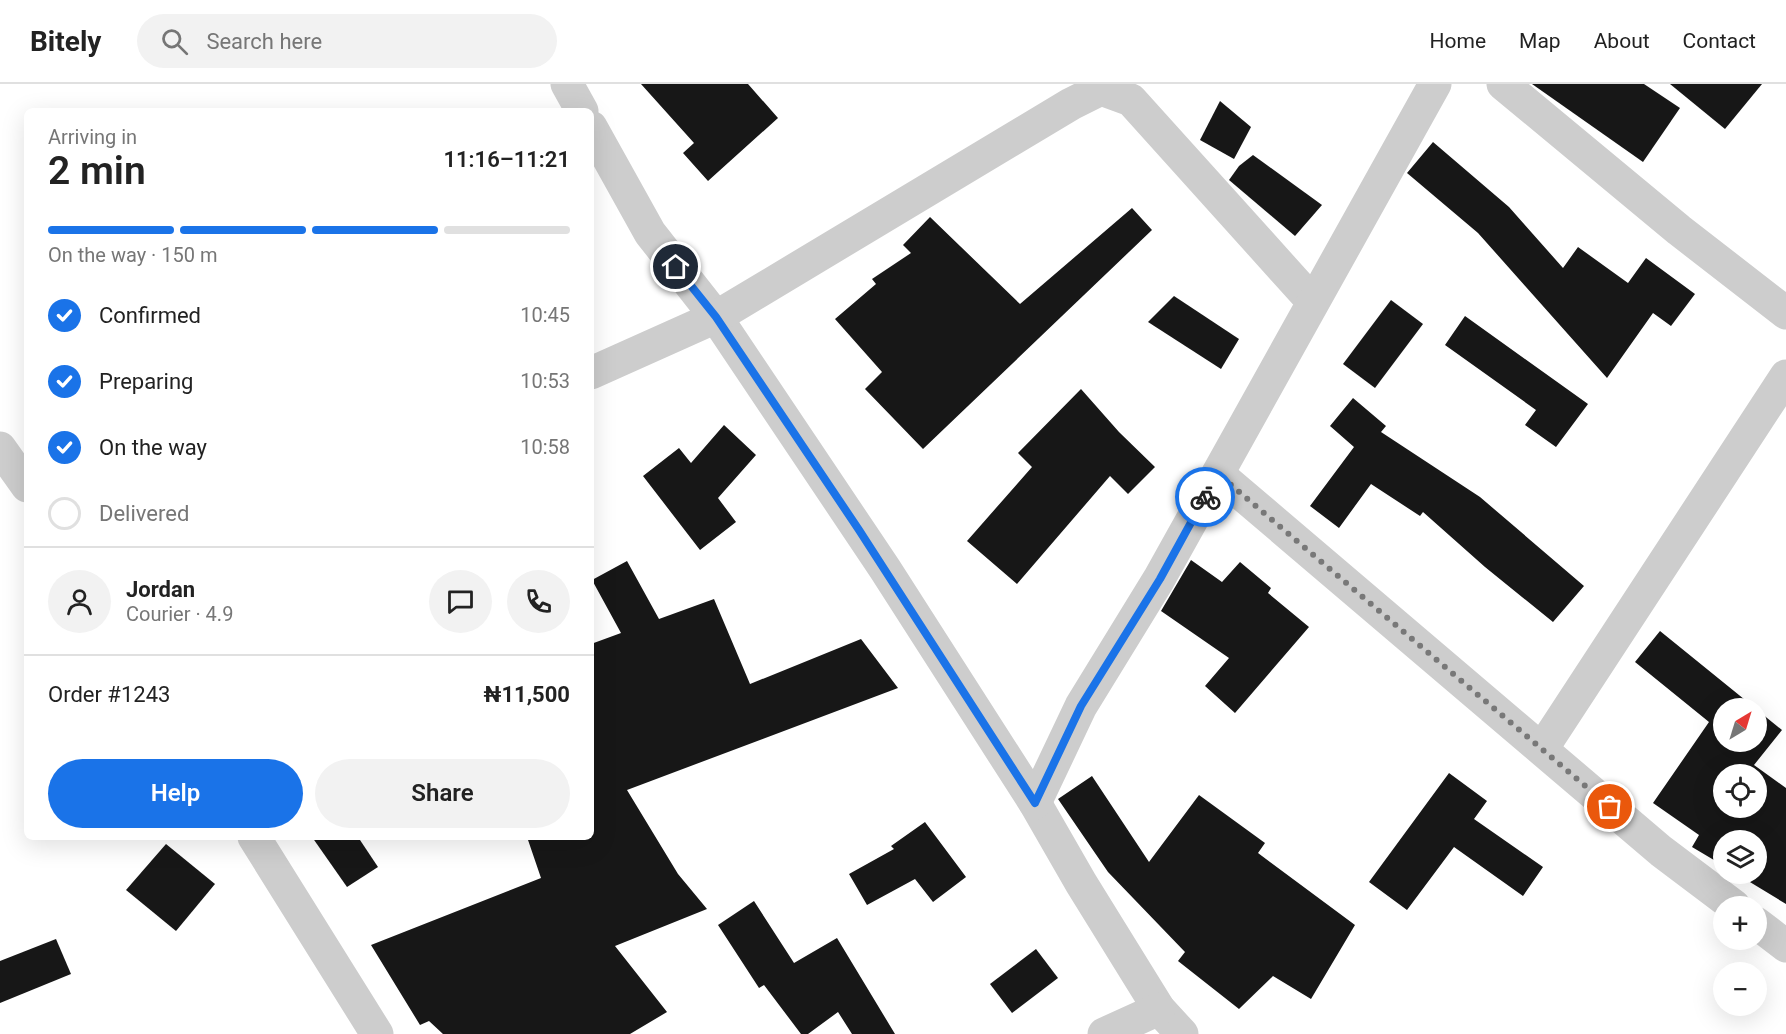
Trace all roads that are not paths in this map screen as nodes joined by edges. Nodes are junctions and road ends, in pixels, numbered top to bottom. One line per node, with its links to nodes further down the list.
1 (567, 84): 5 (street)
2 (1435, 84): 7 (street)
3 (1503, 84): 8 (street)
4 (1100, 87): 7 (street); 9 (street)
5 (580, 108)
6 (594, 132): 9 (street)
7 (1313, 302): 13 (street)
8 (1786, 313)
9 (716, 317): 10 (street); 16 (street)
10 (594, 372)
11 (1786, 376): 15 (street)
12 (0, 448): 14 (street)
13 (1218, 474): 15 (street); 16 (street)
14 (24, 482)
15 (1542, 749): 18 (street)
16 (1035, 803): 21 (street)
17 (256, 840): 22 (street)
18 (1721, 896)
19 (1767, 931): 20 (street)
20 (1786, 946)
21 (1159, 1008): 23 (street); 24 (street)
22 (377, 1034)
23 (1104, 1034)
24 (1182, 1034)

